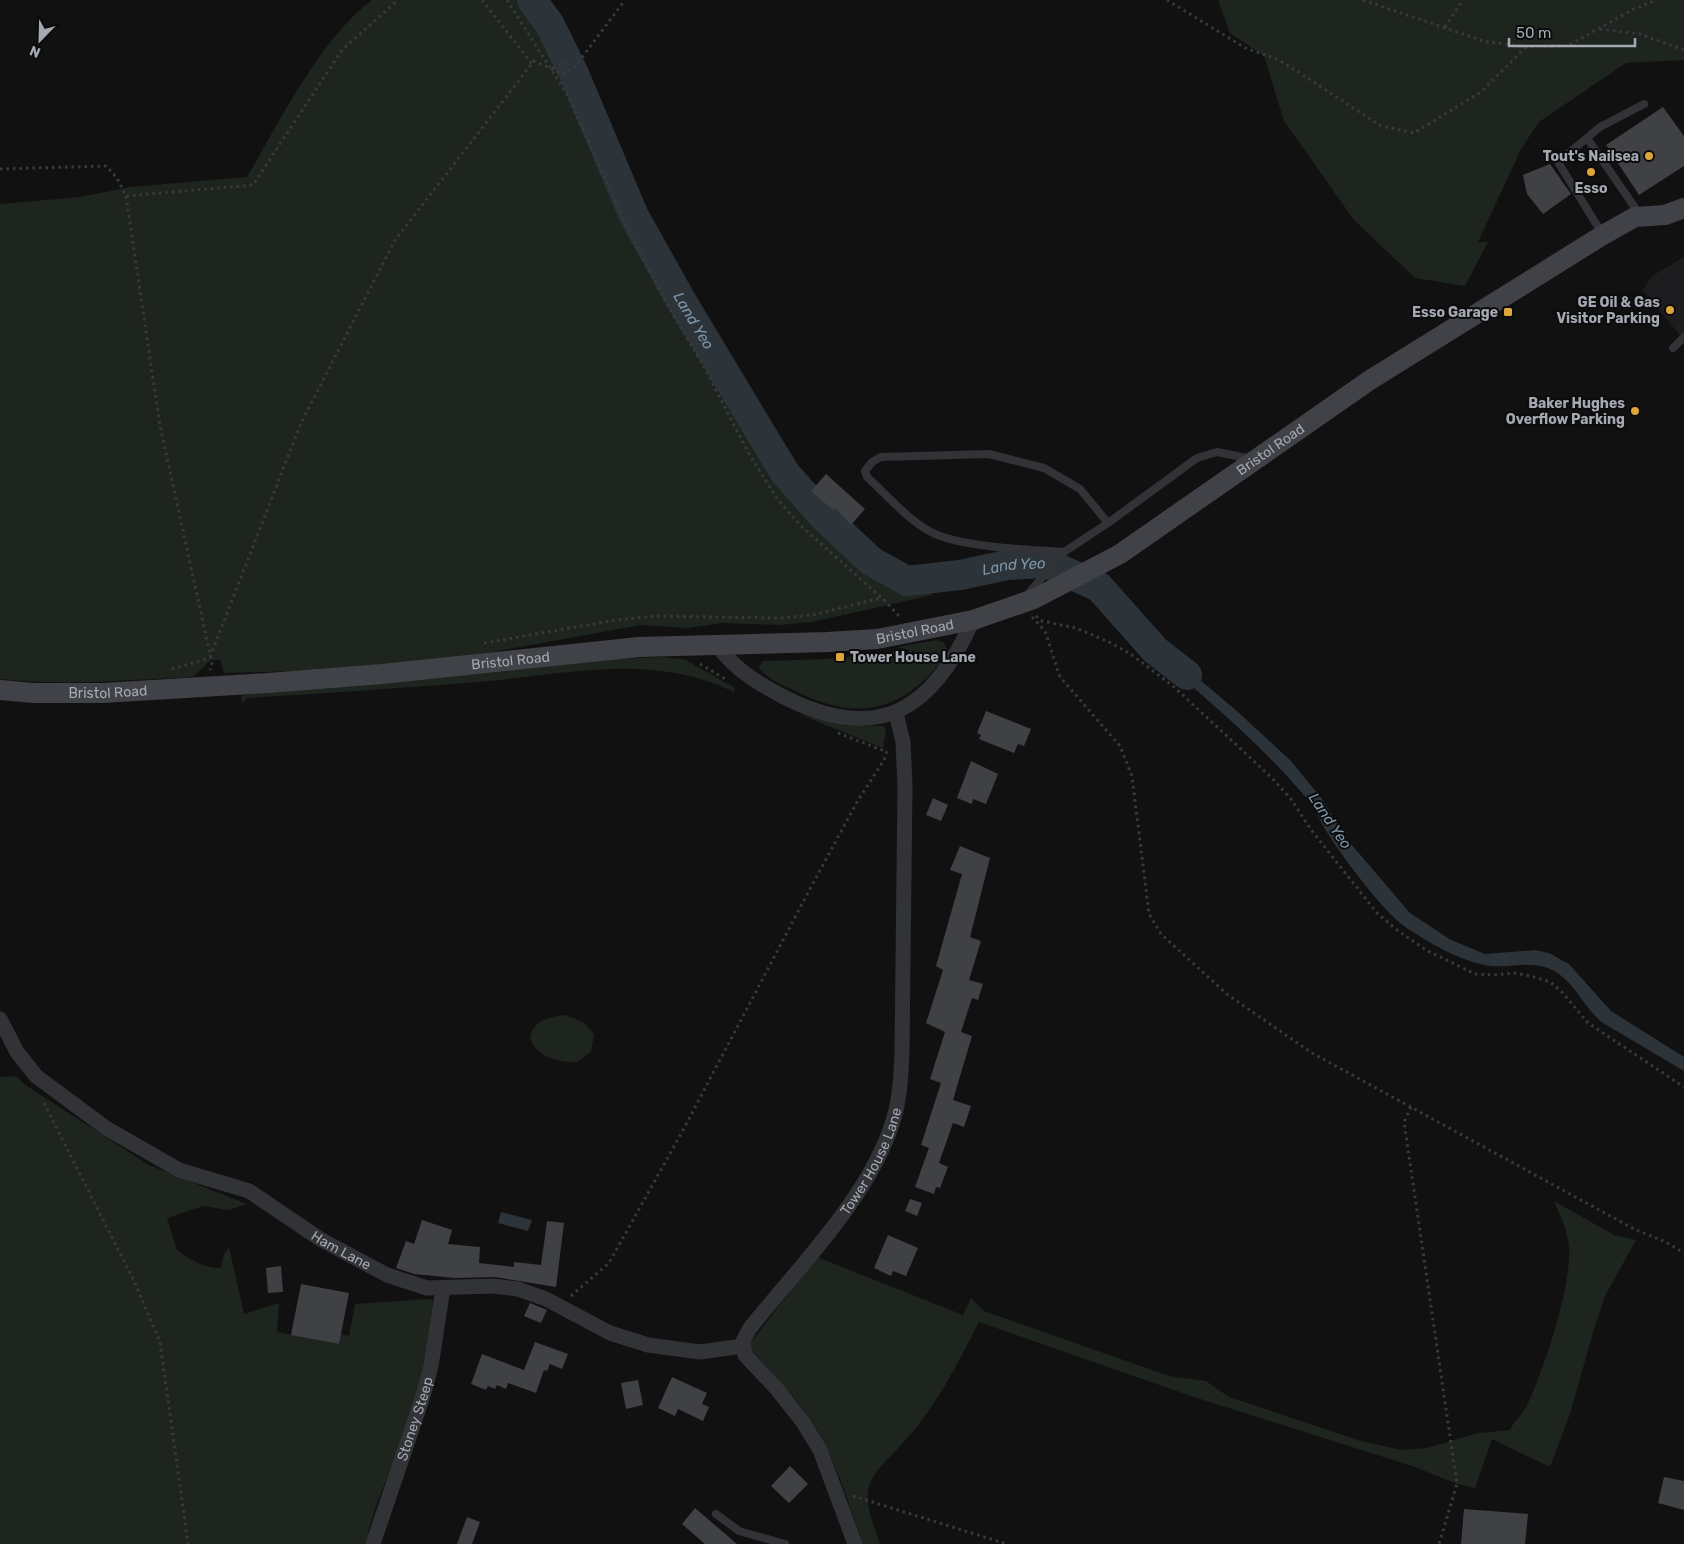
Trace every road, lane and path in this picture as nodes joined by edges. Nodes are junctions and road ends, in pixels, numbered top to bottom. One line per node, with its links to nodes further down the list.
1 (398, 0): 19 (path)
2 (482, 0): 14 (path)
3 (507, 0): 15 (path)
4 (625, 0): 15 (path)
5 (1167, 0): 11 (path)
6 (1363, 0): 9 (path)
7 (1463, 0): 9 (path)
8 (1654, 0): 10 (path)
9 (1445, 27): 11 (path)
10 (1599, 29): 11 (path); 12 (path)
11 (1526, 47)
12 (1684, 50)
13 (570, 60): 15 (path)
14 (532, 64): 15 (path); 34 (path)
15 (552, 69): 28 (path)
16 (1644, 104): 17 (lane)
17 (1587, 138): 21 (lane); 22 (lane)
18 (0, 169): 19 (path)
19 (126, 196): 34 (path)
20 (1684, 208): 21 (main road, Bristol Road)
21 (1641, 217): 22 (main road, Bristol Road)
22 (1603, 234): 25 (main road, Bristol Road)
23 (1684, 337): 24 (lane)
24 (1673, 348)
25 (1254, 460): 26 (lane); 29 (main road, Bristol Road)
26 (1108, 523): 27 (lane); 27 (lane)
27 (1064, 552): 29 (lane)
28 (884, 600): 30 (path); 32 (path)
29 (1026, 602): 31 (main road, Bristol Road); 42 (path); 43 (path)
30 (890, 605)
31 (973, 620): 33 (main road, Bristol Road); 38 (street)
32 (480, 644)
33 (717, 645): 37 (main road, Bristol Road); 38 (street)
34 (210, 658): 35 (path); 36 (path)
35 (220, 668)
36 (167, 671)
37 (0, 690)
38 (896, 712): 47 (street, Tower House Lane)
39 (884, 760): 46 (path)
40 (0, 1019): 41 (street, Ham Lane)
41 (45, 1083): 45 (street, Ham Lane); 50 (path)
42 (1684, 1087)
43 (1411, 1107): 44 (path); 55 (path)
44 (1684, 1253)
45 (443, 1288): 46 (street, Ham Lane); 51 (street, Stoney Steep)
46 (546, 1299): 47 (street, Ham Lane)
47 (743, 1346): 48 (street)
48 (838, 1498): 53 (street); 54 (path)
49 (716, 1514): 52 (lane)
50 (188, 1544)
51 (373, 1544)
52 (785, 1544)
53 (855, 1544)
54 (1007, 1544)
55 (1439, 1544)

